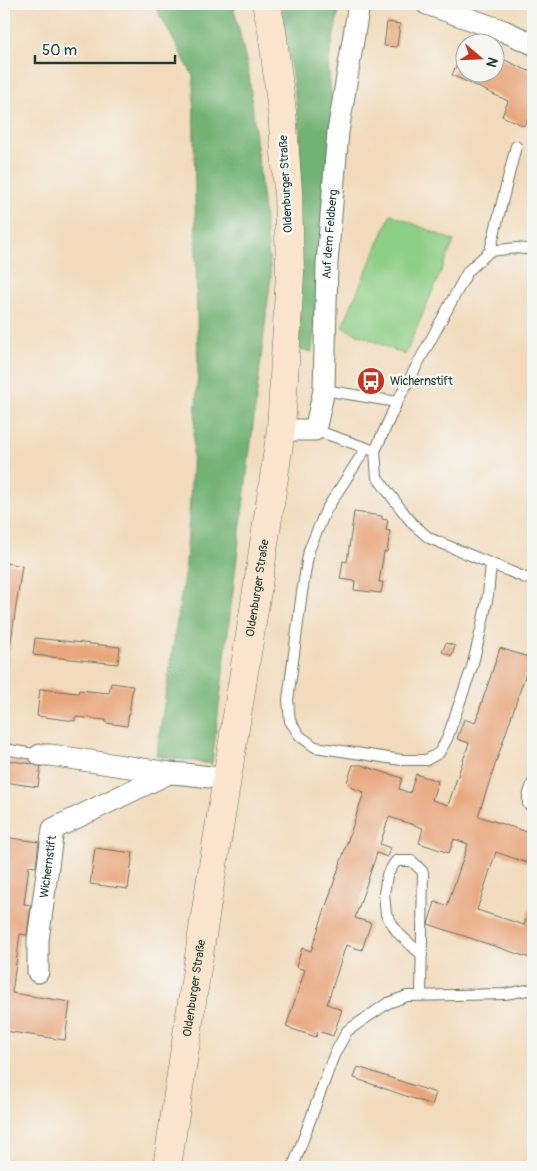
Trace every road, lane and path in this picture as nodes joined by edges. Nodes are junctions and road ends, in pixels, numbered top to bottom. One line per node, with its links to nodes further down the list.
1 (266, 4): 10 (main road, Oldenburger Straße)
2 (359, 4): 8 (street, Auf dem Feldberg)
3 (427, 4): 4 (street)
4 (533, 44)
5 (516, 146): 7 (lane)
6 (533, 250): 7 (lane)
7 (490, 251): 9 (lane)
8 (324, 390): 9 (lane); 11 (street, Auf dem Feldberg)
9 (397, 402): 12 (lane)
10 (281, 430): 11 (street); 18 (main road, Oldenburger Straße)
11 (315, 430): 12 (lane)
12 (370, 450): 13 (lane); 13 (lane)
13 (491, 564): 14 (lane)
14 (533, 581)
15 (4, 749): 16 (lane)
16 (40, 755): 17 (street)
17 (169, 773): 18 (street); 22 (street, Wichernstift)
18 (227, 779): 25 (main road, Oldenburger Straße)
19 (533, 782): 20 (lane)
20 (533, 807)
21 (422, 955): 21 (lane); 24 (lane)
22 (38, 972)
23 (533, 989): 24 (lane)
24 (421, 996): 26 (lane)
25 (167, 1167)
26 (293, 1167)

